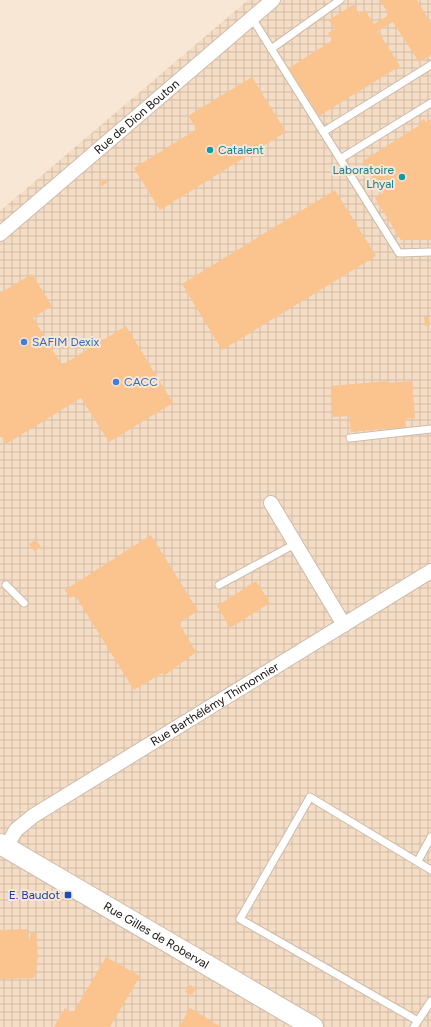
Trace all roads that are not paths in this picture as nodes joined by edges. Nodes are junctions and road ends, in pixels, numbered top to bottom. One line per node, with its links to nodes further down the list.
1 (273, 0): 3 (street, Rue de Dion Bouton)
2 (340, 0): 4 (lane)
3 (252, 18): 4 (lane); 9 (street, Rue de Dion Bouton)
4 (271, 49): 7 (lane)
5 (431, 65): 7 (lane)
6 (431, 103): 8 (lane)
7 (323, 132): 8 (lane)
8 (340, 159): 10 (lane)
9 (0, 234)
10 (431, 252)
11 (431, 429): 12 (lane)
12 (350, 438)
13 (271, 503): 14 (street)
14 (295, 544): 17 (lane); 19 (street)
15 (431, 571): 19 (street, Rue Barthélémy Thimonnier)
16 (6, 585): 18 (lane)
17 (219, 585)
18 (24, 603)
19 (344, 624): 21 (street, Rue Barthélémy Thimonnier)
20 (431, 837): 22 (lane)
21 (3, 845): 26 (street, Rue Gilles de Roberval)
22 (418, 862): 23 (lane); 25 (lane)
23 (431, 870)
24 (431, 1001): 25 (lane)
25 (416, 1024)
26 (313, 1027)

